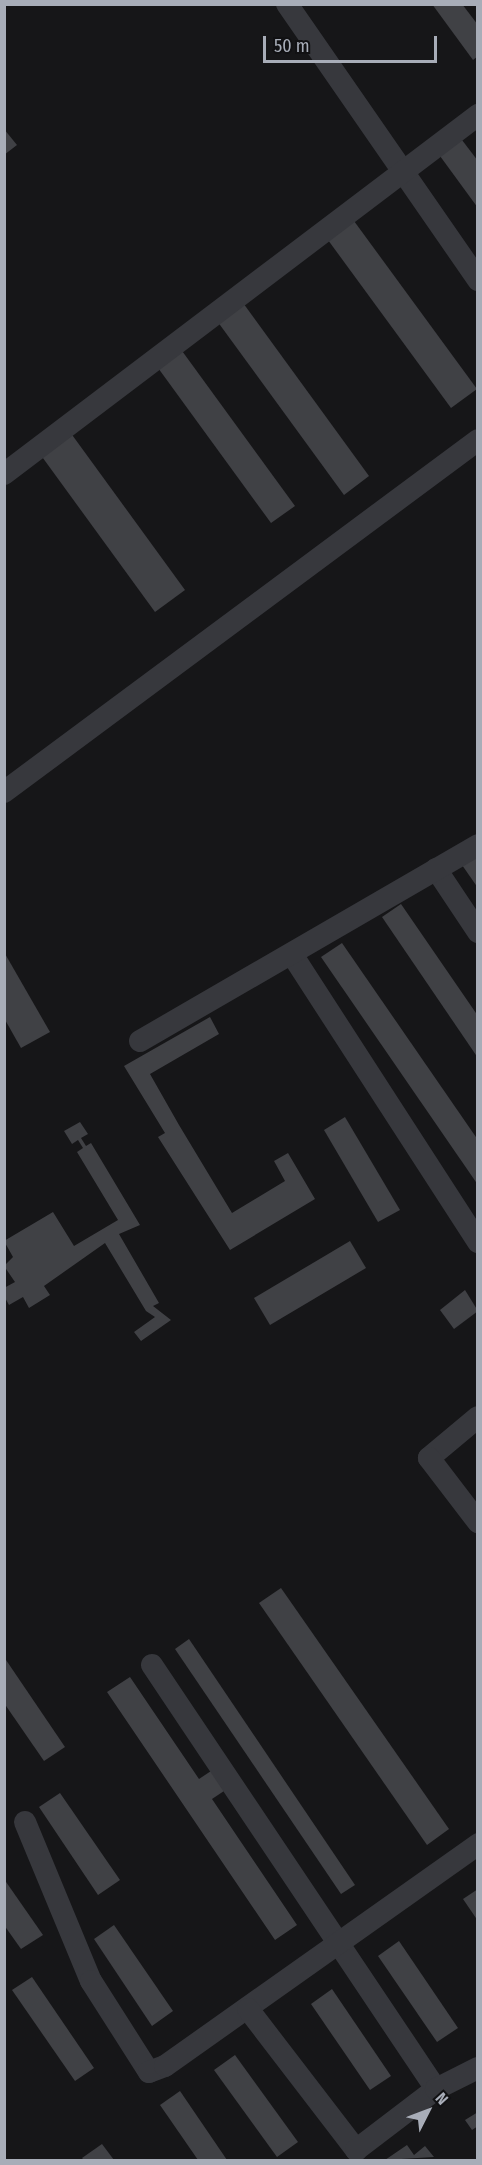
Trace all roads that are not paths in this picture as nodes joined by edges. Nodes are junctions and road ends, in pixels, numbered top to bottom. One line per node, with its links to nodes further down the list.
1 (287, 4): 3 (street)
2 (477, 115): 3 (street)
3 (402, 168): 4 (street); 6 (street)
4 (477, 280)
5 (477, 440): 7 (street)
6 (4, 474)
7 (4, 792)
8 (477, 845): 9 (street)
9 (436, 869): 10 (street); 11 (street)
10 (477, 932)
11 (293, 956): 12 (street); 13 (street)
12 (140, 1041)
13 (477, 1242)
14 (477, 1418): 15 (street)
15 (477, 1522)
16 (152, 1665): 19 (street)
17 (25, 1822): 20 (street)
18 (477, 1844): 19 (street)
19 (337, 1941): 20 (street); 22 (street)
20 (248, 2009): 22 (street)
21 (477, 2068): 22 (street)
22 (436, 2089)

